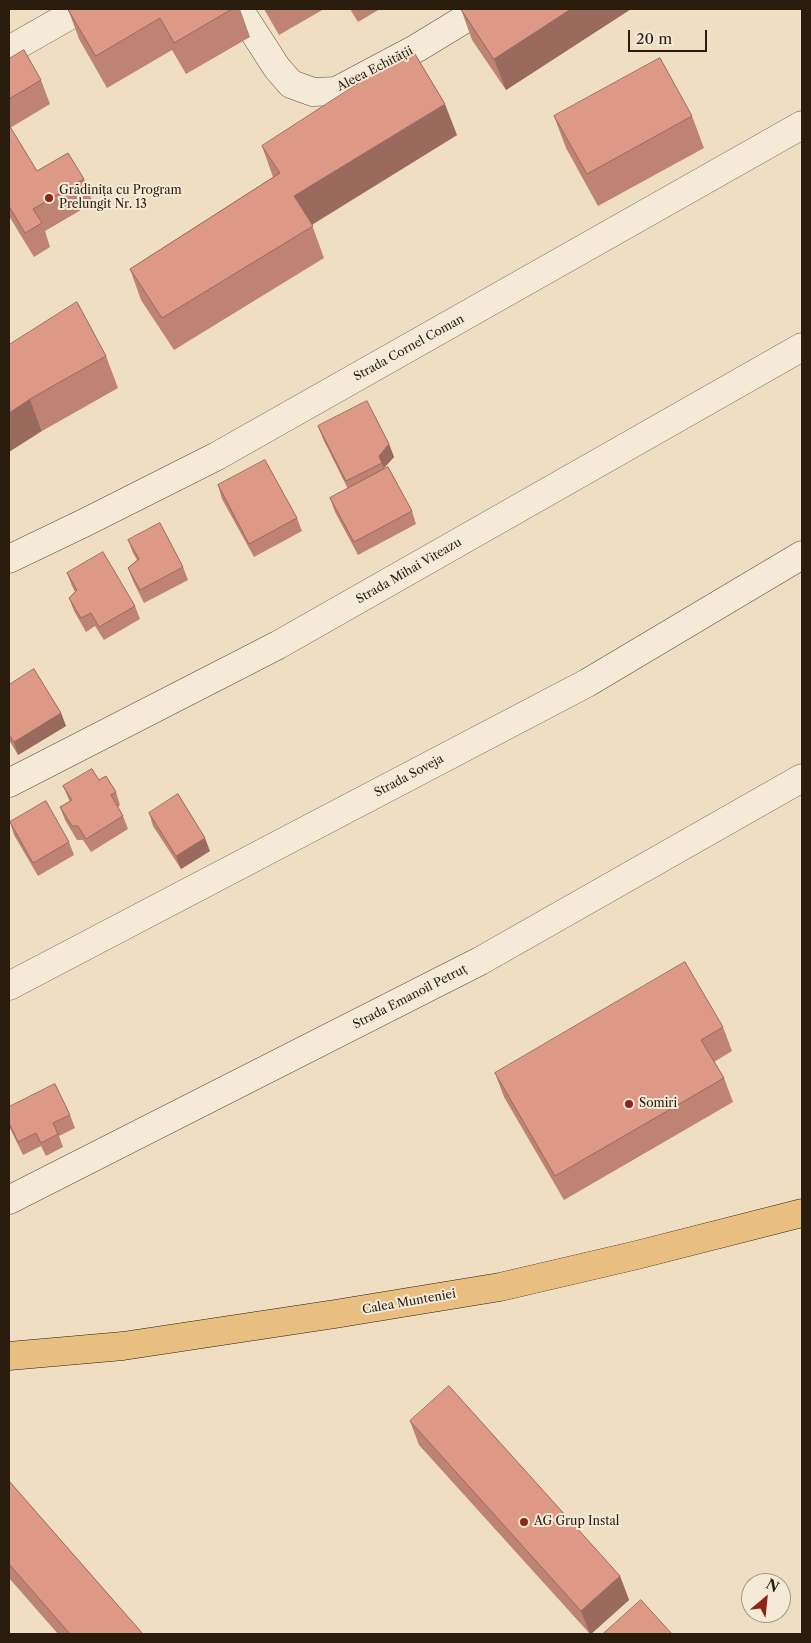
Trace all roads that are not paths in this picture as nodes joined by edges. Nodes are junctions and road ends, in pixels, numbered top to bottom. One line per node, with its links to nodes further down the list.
1 (81, 9): 4 (street)
2 (239, 9): 3 (street, Aleea Echității)
3 (480, 9)
4 (54, 15): 5 (street)
5 (9, 50)
6 (802, 125): 9 (street, Strada Cornel Coman)
7 (802, 348): 11 (street, Strada Mihai Viteazu)
8 (802, 555): 12 (street, Strada Soveja)
9 (9, 559)
10 (802, 778): 13 (street, Strada Emanoil Petruț)
11 (9, 783)
12 (9, 986)
13 (9, 1200)
14 (802, 1213): 15 (main road, Calea Munteniei)
15 (9, 1356)

